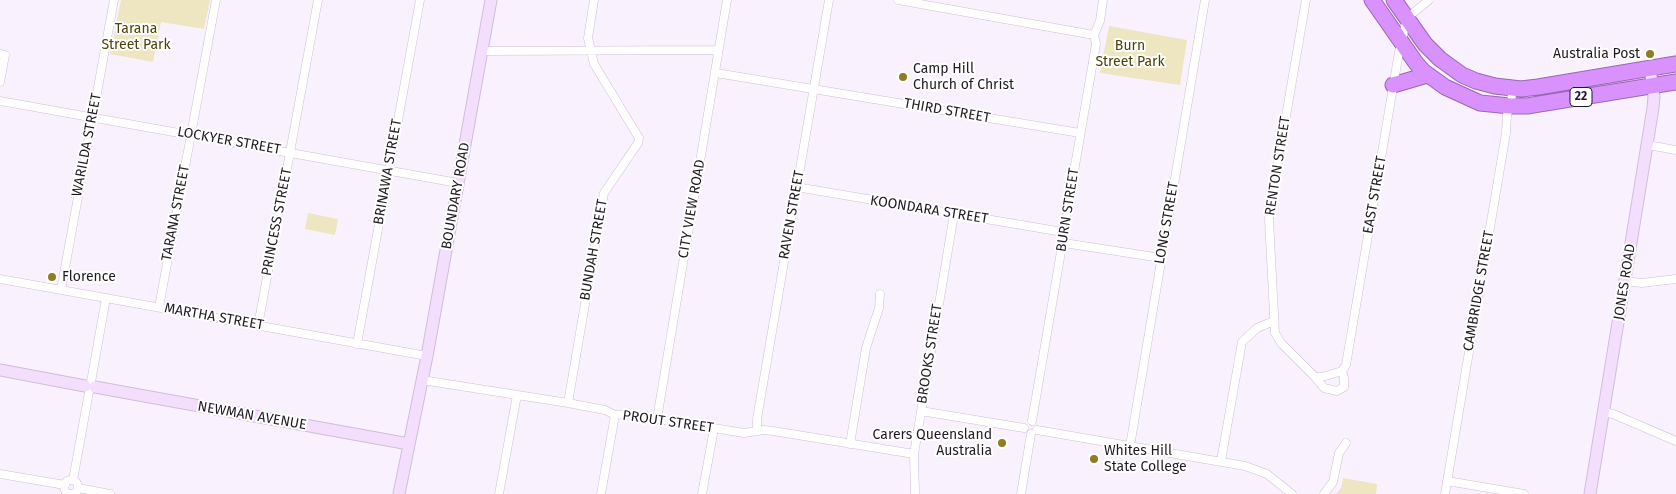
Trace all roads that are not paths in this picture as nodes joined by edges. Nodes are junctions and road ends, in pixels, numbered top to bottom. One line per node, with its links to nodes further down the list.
1 (114, 0): 35 (street, WARILDA STREET)
2 (216, 0): 37 (street, TARANA STREET)
3 (318, 0): 40 (street, PRINCESS STREET)
4 (420, 0): 41 (street, BRINAWA STREET)
5 (491, 0): 20 (street, BOUNDARY ROAD)
6 (594, 0): 21 (street, BUNDAH STREET)
7 (727, 0): 19 (street, CITY VIEW ROAD)
8 (829, 0): 32 (street, RAVEN STREET)
9 (898, 0): 17 (street)
10 (1104, 0): 17 (street, BURN STREET)
11 (1205, 0): 47 (street, LONG STREET)
12 (1306, 0): 55 (street, RENTON STREET)
13 (1372, 0): 18 (highway, 22)
14 (1394, 0): 16 (highway, 22)
15 (1429, 0): 16 (street)
16 (1407, 18): 18 (street, EAST STREET); 31 (highway, 22)
17 (1094, 35): 36 (street, BURN STREET)
18 (1401, 42): 26 (highway, 22); 29 (street, EAST STREET)
19 (718, 50): 21 (street); 25 (street, CITY VIEW ROAD)
20 (481, 51): 21 (street); 42 (street, BOUNDARY ROAD)
21 (590, 51): 65 (street, BUNDAH STREET)
22 (2, 55): 27 (street)
23 (1676, 64): 24 (highway, 22)
24 (1650, 69): 30 (street, JONES ROAD); 31 (highway, 22)
25 (716, 72): 32 (street, THIRD STREET); 69 (street, CITY VIEW ROAD)
26 (1427, 75): 29 (highway); 34 (highway, 22)
27 (0, 82)
28 (1676, 82): 30 (highway, 22)
29 (1393, 85): 60 (street, EAST STREET)
30 (1653, 86): 34 (highway, 22); 38 (street, JONES ROAD)
31 (1513, 88): 34 (street, CAMBRIDGE STREET)
32 (814, 89): 36 (street, THIRD STREET); 43 (street, RAVEN STREET)
33 (0, 101): 35 (street, LOCKYER STREET)
34 (1510, 106): 81 (street, CAMBRIDGE STREET)
35 (92, 117): 37 (street, LOCKYER STREET); 51 (street, WARILDA STREET)
36 (1080, 133): 45 (street, BURN STREET)
37 (191, 135): 40 (street, LOCKYER STREET); 54 (street, TARANA STREET)
38 (1648, 146): 39 (street); 50 (street, JONES ROAD)
39 (1676, 150)
40 (290, 152): 41 (street, LOCKYER STREET); 56 (street, PRINCESS STREET)
41 (389, 170): 42 (street, LOCKYER STREET); 57 (street, BRINAWA STREET)
42 (458, 183): 58 (street, BOUNDARY ROAD)
43 (796, 187): 44 (street, KOONDARA STREET); 71 (street, RAVEN STREET)
44 (954, 214): 45 (street, KOONDARA STREET); 66 (street, BROOKS STREET)
45 (1063, 232): 46 (street, BURN STREET)
46 (1064, 243): 47 (street); 72 (street, BURN STREET)
47 (1161, 258): 77 (street, LONG STREET)
48 (0, 279): 51 (street, MARTHA STREET)
49 (1676, 279): 50 (street)
50 (1625, 280): 67 (street, JONES ROAD)
51 (60, 290): 53 (street, MARTHA STREET)
52 (880, 294): 76 (street)
53 (106, 298): 54 (street, MARTHA STREET); 63 (street)
54 (159, 308): 56 (street, MARTHA STREET)
55 (1274, 321): 61 (street, RENTON STREET); 79 (street)
56 (258, 326): 57 (street, MARTHA STREET)
57 (357, 344): 58 (street, MARTHA STREET)
58 (427, 356): 62 (street, BOUNDARY ROAD)
59 (0, 370): 63 (street, NEWMAN AVENUE)
60 (1342, 371): 61 (street); 61 (street, RENTON STREET)
61 (1315, 377)
62 (421, 386): 64 (street, PROUT STREET); 75 (street, BOUNDARY ROAD); 87 (street, BOUNDARY ROAD)
63 (90, 387): 75 (street, NEWMAN AVENUE); 82 (street)
64 (516, 395): 65 (street, PROUT STREET); 88 (street)
65 (568, 403): 68 (street, PROUT STREET)
66 (921, 411): 72 (street); 78 (street, BROOKS STREET)
67 (1603, 412): 73 (street); 97 (street, JONES ROAD)
68 (615, 415): 69 (street, PROUT STREET); 89 (street)
69 (657, 419): 70 (street, PROUT STREET)
70 (714, 429): 71 (street, PROUT STREET); 90 (street)
71 (757, 431): 76 (street, PROUT STREET)
72 (1031, 431): 77 (street); 92 (street)
73 (1676, 441)
74 (1346, 443): 94 (street)
75 (409, 444): 86 (street, BOUNDARY ROAD)
76 (850, 444): 78 (street, PROUT STREET)
77 (1130, 446): 79 (street)
78 (914, 454): 91 (street, BROOKS STREET)
79 (1222, 461): 93 (street)
80 (3, 473): 82 (street)
81 (1447, 481): 95 (street, CAMBRIDGE STREET); 96 (street)
82 (69, 483): 83 (street); 84 (street)
83 (78, 488): 84 (street); 85 (street)
84 (71, 494)
85 (110, 494)
86 (399, 494)
87 (407, 494)
88 (499, 494)
89 (601, 494)
90 (702, 494)
91 (915, 494)
92 (1021, 494)
93 (1292, 494)
94 (1324, 494)
95 (1445, 494)
96 (1524, 494)
97 (1590, 494)

